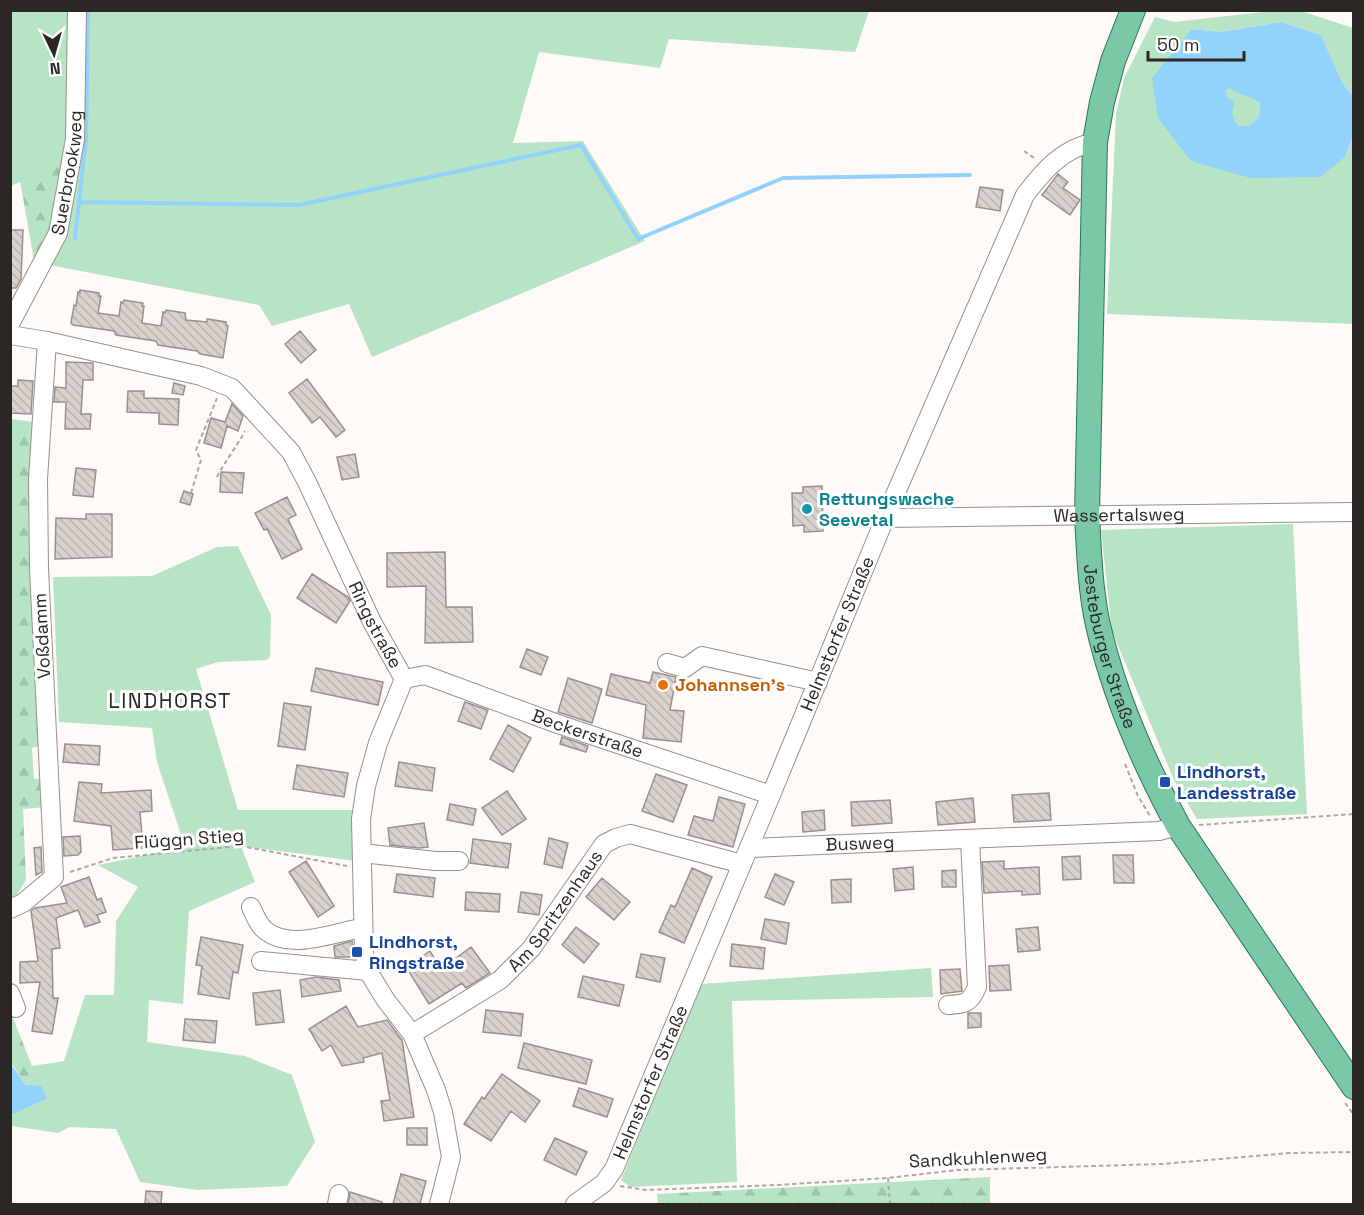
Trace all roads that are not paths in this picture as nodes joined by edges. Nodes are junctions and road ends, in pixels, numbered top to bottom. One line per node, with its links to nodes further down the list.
1 (77, 10): 4 (street, Suerbrookweg)
2 (1133, 10): 3 (main road)
3 (1095, 142): 8 (main road, Jesteburger Straße); 9 (street, Helmstorfer Straße)
4 (13, 314)
5 (10, 335): 6 (street, Ringstraße)
6 (47, 341): 11 (street, Ringstraße); 20 (street, Voßdamm)
7 (1353, 512): 8 (street, Wassertalsweg)
8 (1088, 515): 9 (street, Wassertalsweg); 14 (main road, Jesteburger Straße)
9 (885, 518): 12 (street, Helmstorfer Straße)
10 (667, 663): 12 (street)
11 (404, 679): 13 (street, Beckerstraße); 17 (street, Ringstraße)
12 (818, 682): 13 (street, Helmstorfer Straße)
13 (771, 795): 16 (street, Helmstorfer Straße)
14 (1169, 828): 15 (street, Busweg); 26 (main road, Jesteburger Straße)
15 (970, 839): 16 (street, Busweg); 24 (street)
16 (746, 856): 25 (street, Am Spritzenhaus); 28 (street, Helmstorfer Straße)
17 (362, 861): 18 (street); 21 (street, Ringstraße)
18 (459, 861)
19 (251, 907): 21 (street)
20 (10, 909)
21 (363, 928): 23 (street, Ringstraße)
22 (261, 961): 23 (street)
23 (368, 971): 25 (street, Ringstraße)
24 (948, 1005)
25 (412, 1034): 27 (street, Ringstraße)
26 (1347, 1091)
27 (439, 1204)
28 (575, 1204)

